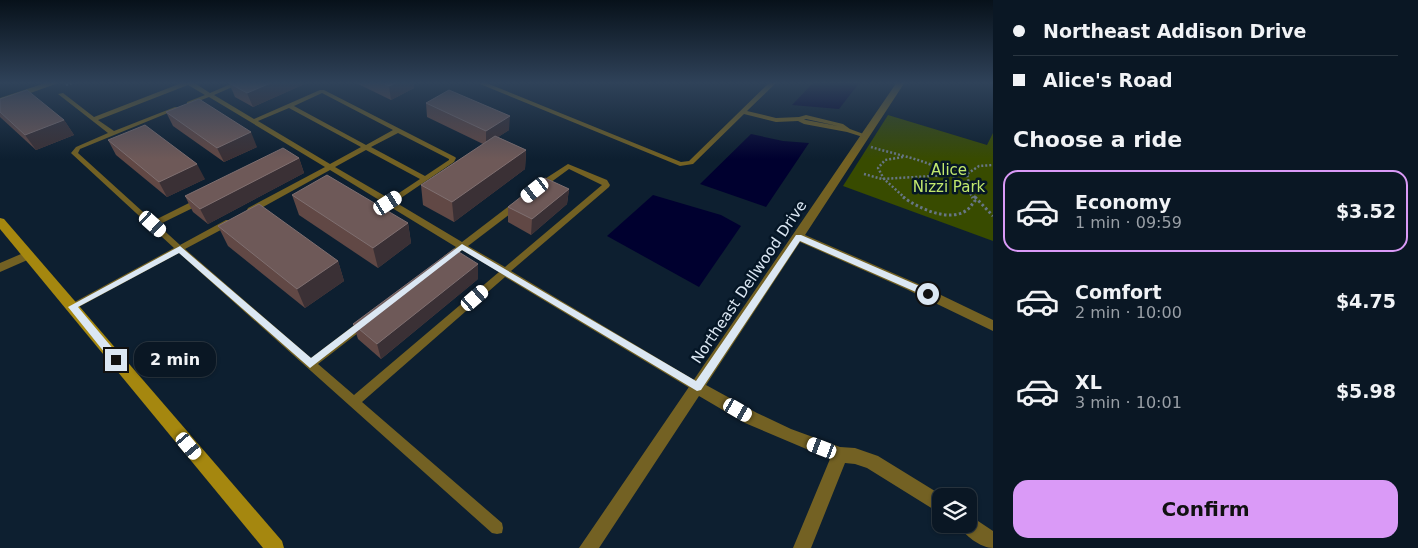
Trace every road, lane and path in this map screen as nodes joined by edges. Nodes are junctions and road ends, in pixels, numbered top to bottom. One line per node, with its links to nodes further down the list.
1 (79, 108): 12 (lane)
2 (123, 108): 12 (lane)
3 (179, 108): 16 (lane)
4 (231, 108): 13 (lane)
5 (283, 108): 13 (lane)
6 (293, 108): 18 (lane)
7 (354, 108): 14 (lane)
8 (541, 108): 11 (lane)
9 (748, 108): 11 (lane)
10 (885, 108): 17 (street, Northeast Dellwood Drive)
11 (743, 112): 15 (lane)
12 (94, 119): 16 (lane)
13 (254, 121): 19 (lane)
14 (398, 130): 18 (lane); 26 (lane)
15 (848, 130): 17 (lane)
16 (113, 134): 37 (lane)
17 (863, 140): 21 (path); 38 (street, Northeast Dellwood Drive)
18 (366, 147): 23 (lane); 26 (lane)
19 (300, 150): 20 (lane); 23 (lane)
20 (292, 154)
21 (903, 158): 25 (path); 27 (path)
22 (993, 164): 29 (path)
23 (329, 167): 32 (lane); 33 (lane)
24 (864, 174): 27 (path)
25 (950, 174): 27 (path); 29 (path)
26 (425, 179): 32 (lane)
27 (882, 179): 29 (path)
28 (533, 192): 44 (lane)
29 (971, 193): 34 (path)
30 (205, 198): 37 (lane)
31 (525, 198): 39 (lane)
32 (388, 203): 39 (lane)
33 (246, 213)
34 (993, 216)
35 (238, 217): 40 (lane)
36 (0, 222): 41 (main road)
37 (153, 224): 40 (lane)
38 (799, 237): 47 (street); 49 (street, Northeast Dellwood Drive)
39 (462, 246): 42 (lane); 44 (lane)
40 (180, 249): 45 (lane); 48 (lane)
41 (28, 255): 43 (street); 45 (main road)
42 (439, 264)
43 (0, 268)
44 (505, 272): 49 (lane); 50 (lane)
45 (72, 307): 56 (main road)
46 (371, 317): 48 (lane)
47 (993, 326)
48 (310, 364): 50 (lane)
49 (697, 387): 51 (street); 57 (street, Northeast Dellwood Drive)
50 (354, 402): 53 (lane)
51 (840, 454): 52 (street); 58 (street)
52 (932, 499)
53 (498, 528)
54 (977, 530): 55 (street)
55 (993, 542)
56 (275, 548)
57 (588, 548)
58 (802, 548)

